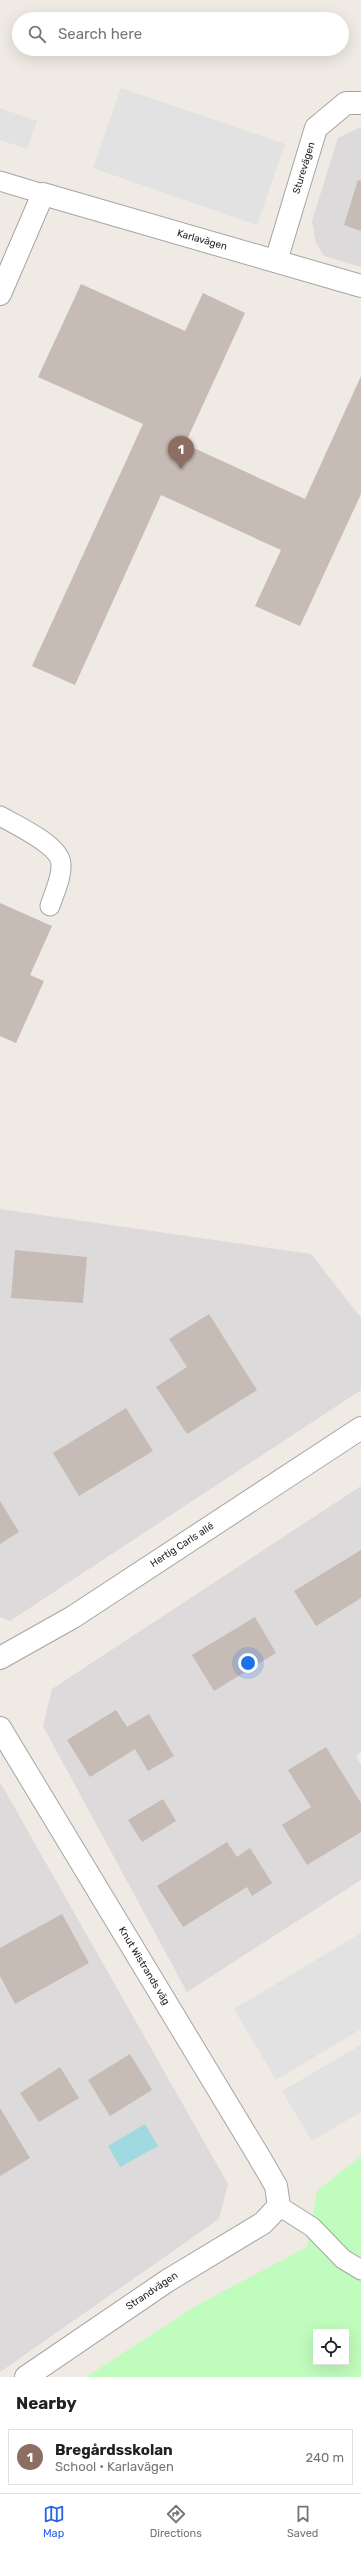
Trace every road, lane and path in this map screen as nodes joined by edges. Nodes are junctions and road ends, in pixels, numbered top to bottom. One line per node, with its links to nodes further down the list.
1 (361, 103): 4 (street, Sturevägen)
2 (0, 181): 3 (lane)
3 (43, 194): 4 (street, Karlavägen); 6 (street)
4 (276, 261): 5 (street, Karlavägen)
5 (361, 286)
6 (0, 294)
7 (0, 816): 8 (lane)
8 (50, 906)
9 (361, 1428): 10 (street, Hertig Carls allé)
10 (0, 1658)
11 (0, 1728): 12 (street, Knut Wistrands väg)
12 (279, 2206): 13 (lane); 14 (street, Strandvägen)
13 (361, 2270)
14 (26, 2377)

